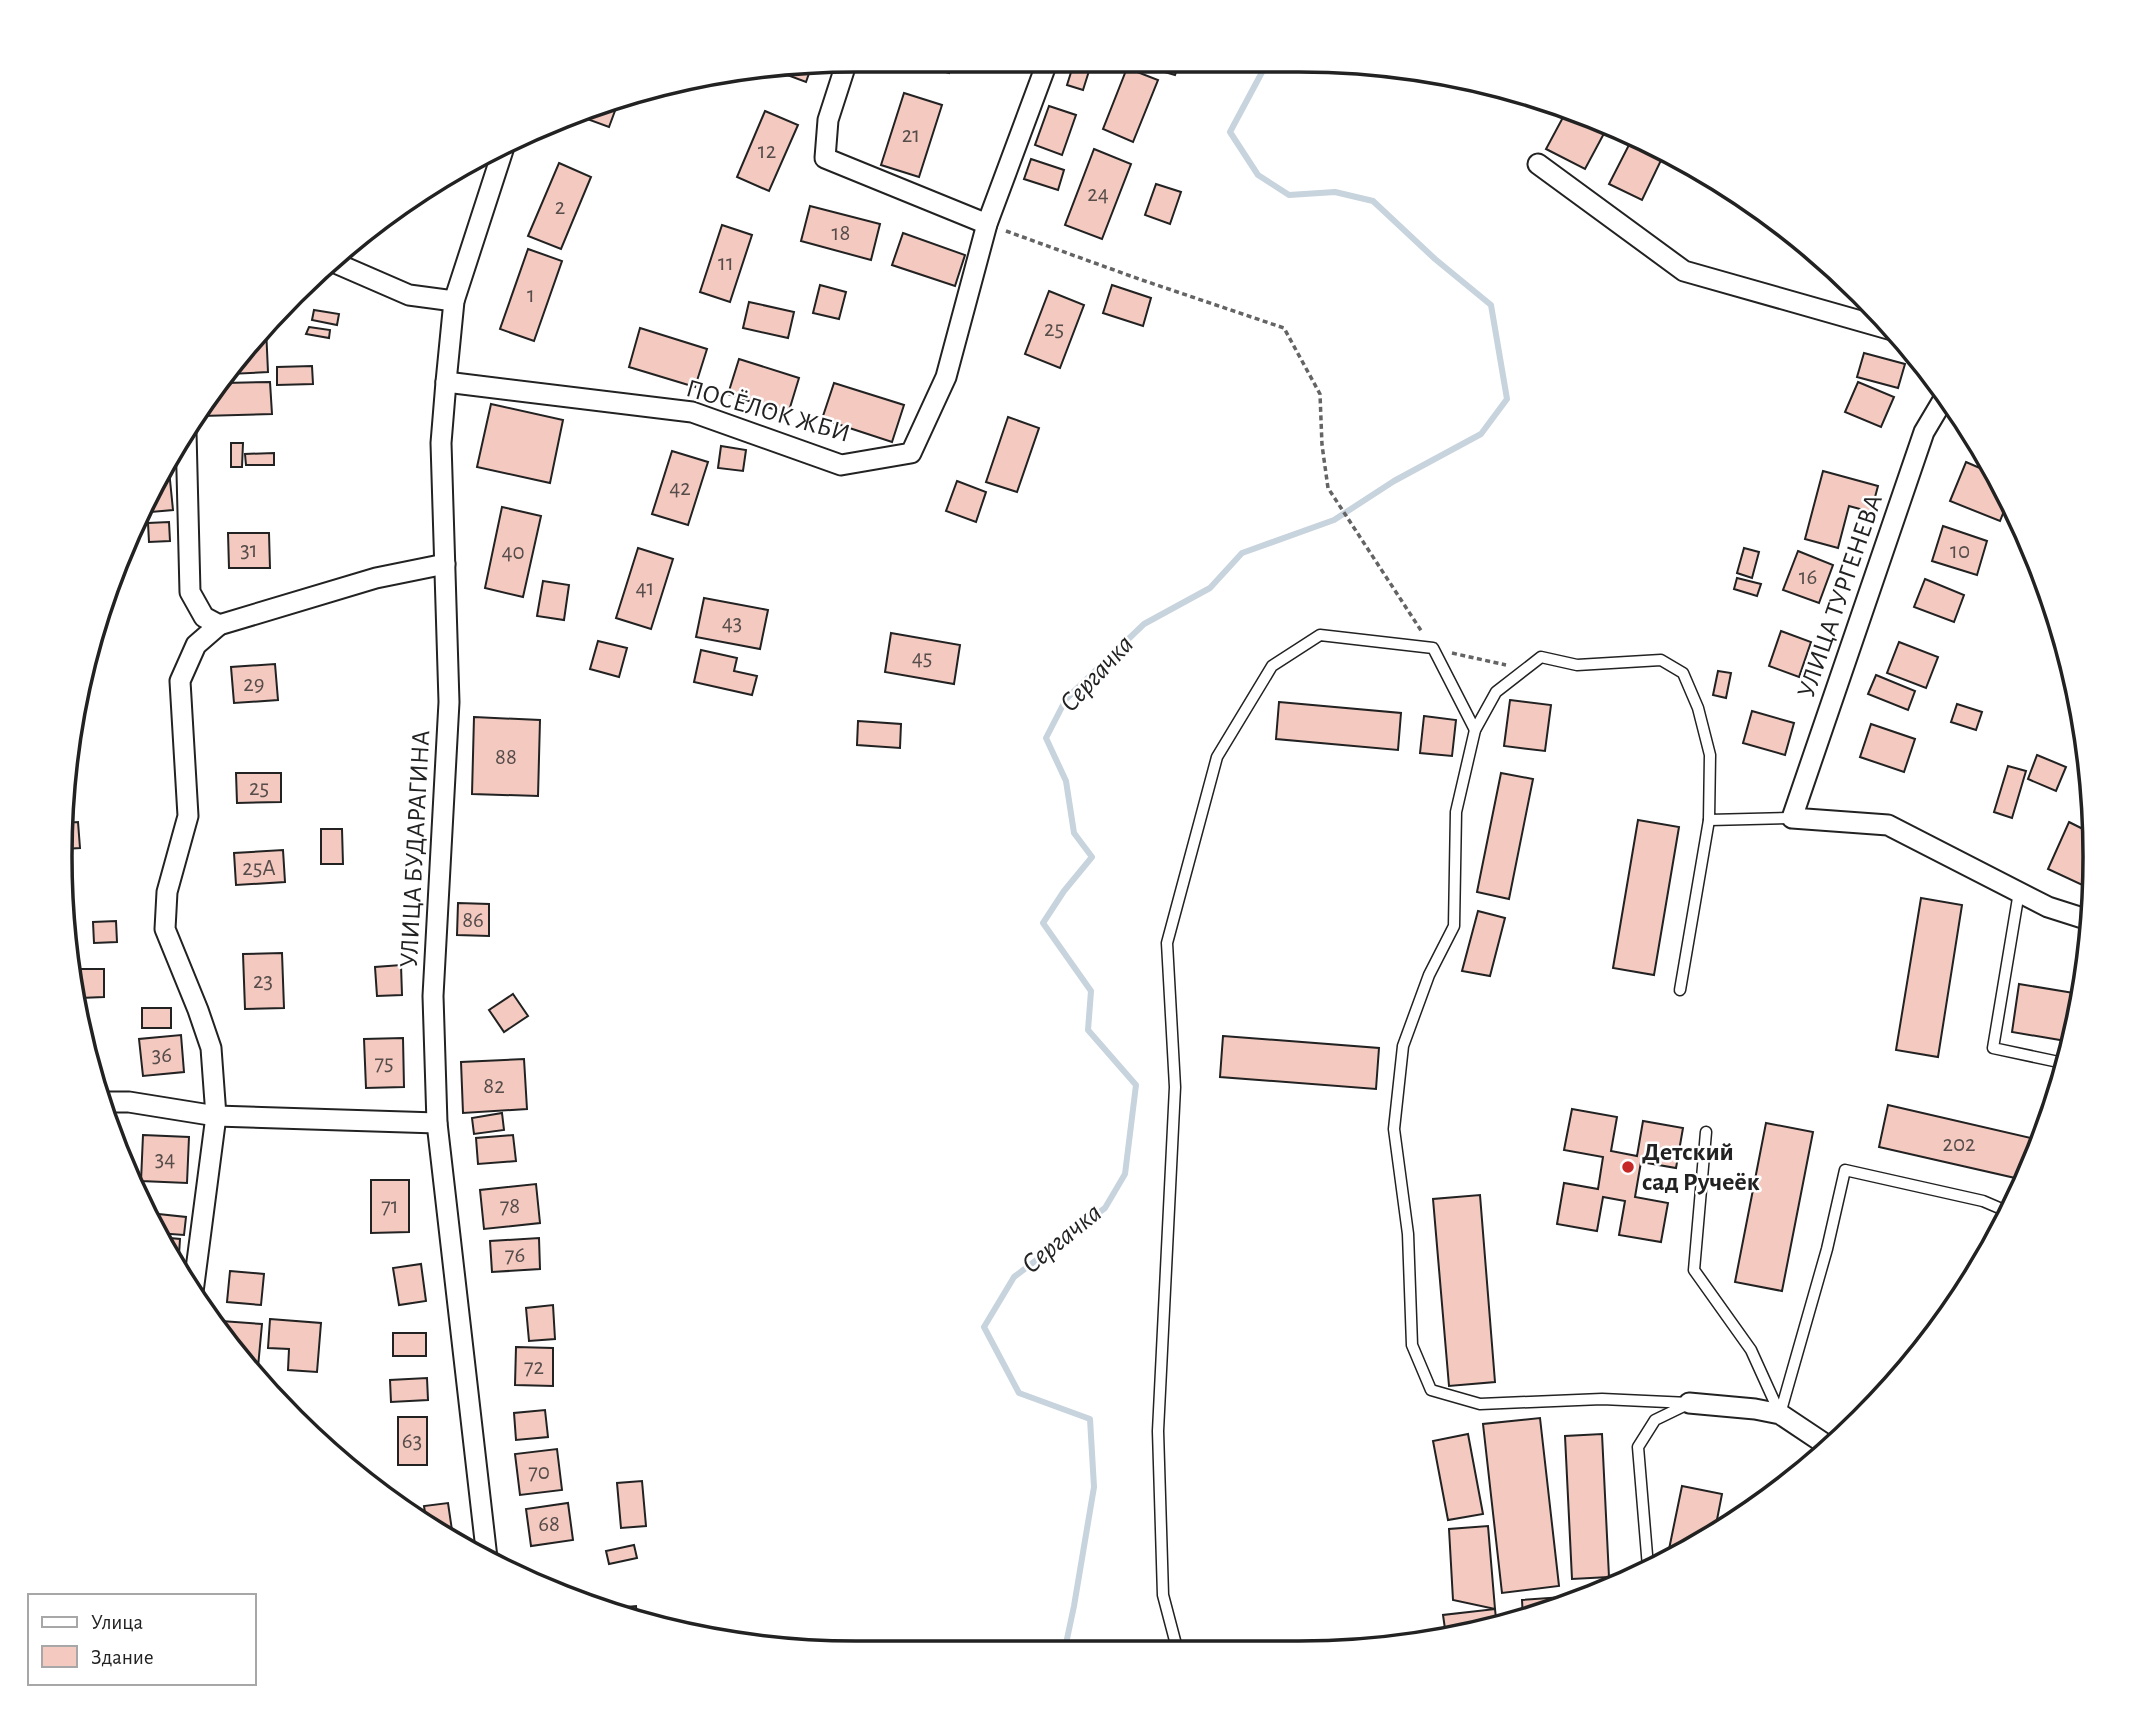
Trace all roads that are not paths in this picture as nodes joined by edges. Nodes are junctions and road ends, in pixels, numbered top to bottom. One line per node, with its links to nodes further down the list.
1 (843, 72): 5 (street)
2 (1044, 72): 5 (street, ПОСЁЛОК ЖБИ)
3 (501, 157): 7 (street, УЛИЦА БУДАРАГИНА)
4 (1538, 164): 8 (street)
5 (987, 224): 9 (street, ПОСЁЛОК ЖБИ)
6 (340, 265): 7 (street)
7 (454, 302): 9 (street, УЛИЦА БУДАРАГИНА)
8 (1876, 325)
9 (446, 382): 12 (street, УЛИЦА БУДАРАГИНА)
10 (1940, 405): 15 (street, УЛИЦА ТУРГЕНЕВА)
11 (186, 449): 13 (street)
12 (445, 564): 13 (street); 23 (street, УЛИЦА БУДАРАГИНА)
13 (219, 625): 22 (street)
14 (1475, 730): 16 (lane); 27 (lane); 32 (lane)
15 (1792, 818): 16 (lane); 17 (street)
16 (1709, 820): 19 (lane)
17 (2019, 892): 18 (street); 20 (lane)
18 (2081, 918)
19 (1680, 990)
20 (2057, 1062)
21 (111, 1102): 22 (street)
22 (216, 1116): 23 (street); 26 (street)
23 (437, 1123): 30 (street, УЛИЦА БУДАРАГИНА)
24 (1706, 1132): 28 (lane)
25 (2000, 1208): 28 (lane)
26 (195, 1277)
27 (1689, 1403): 28 (street); 31 (lane)
28 (1780, 1414): 29 (street)
29 (1821, 1442)
30 (486, 1548)
31 (1647, 1559)
32 (1175, 1641)

